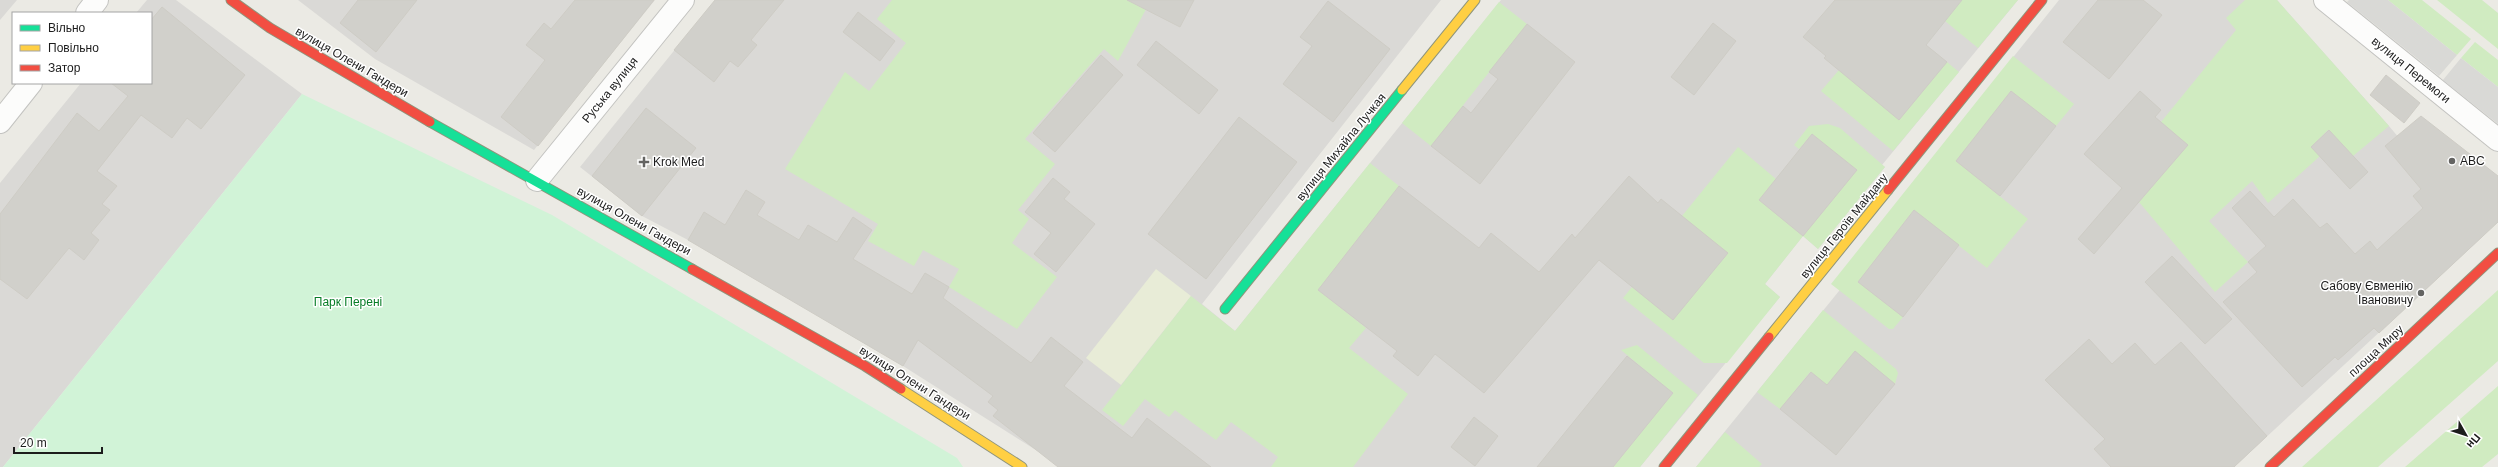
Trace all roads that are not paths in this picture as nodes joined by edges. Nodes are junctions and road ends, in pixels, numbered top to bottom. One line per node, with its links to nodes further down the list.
1 (97, 0): 7 (street)
2 (231, 0): 11 (main road, вулиця Олени Гандери)
3 (683, 0): 11 (street, Руська вулиця)
4 (1475, 0): 13 (main road, вулиця Михайла Лучкая)
5 (2042, 0): 15 (main road, вулиця Героїв Майдану)
6 (2325, 0): 10 (street, вулиця Перемоги)
7 (88, 12)
8 (30, 84): 9 (street)
9 (0, 122)
10 (2498, 140)
11 (537, 180): 14 (main road, вулиця Олени Гандери)
12 (2498, 253): 16 (main road, площа Миру)
13 (1225, 309)
14 (1022, 467)
15 (1664, 467)
16 (2270, 467)

